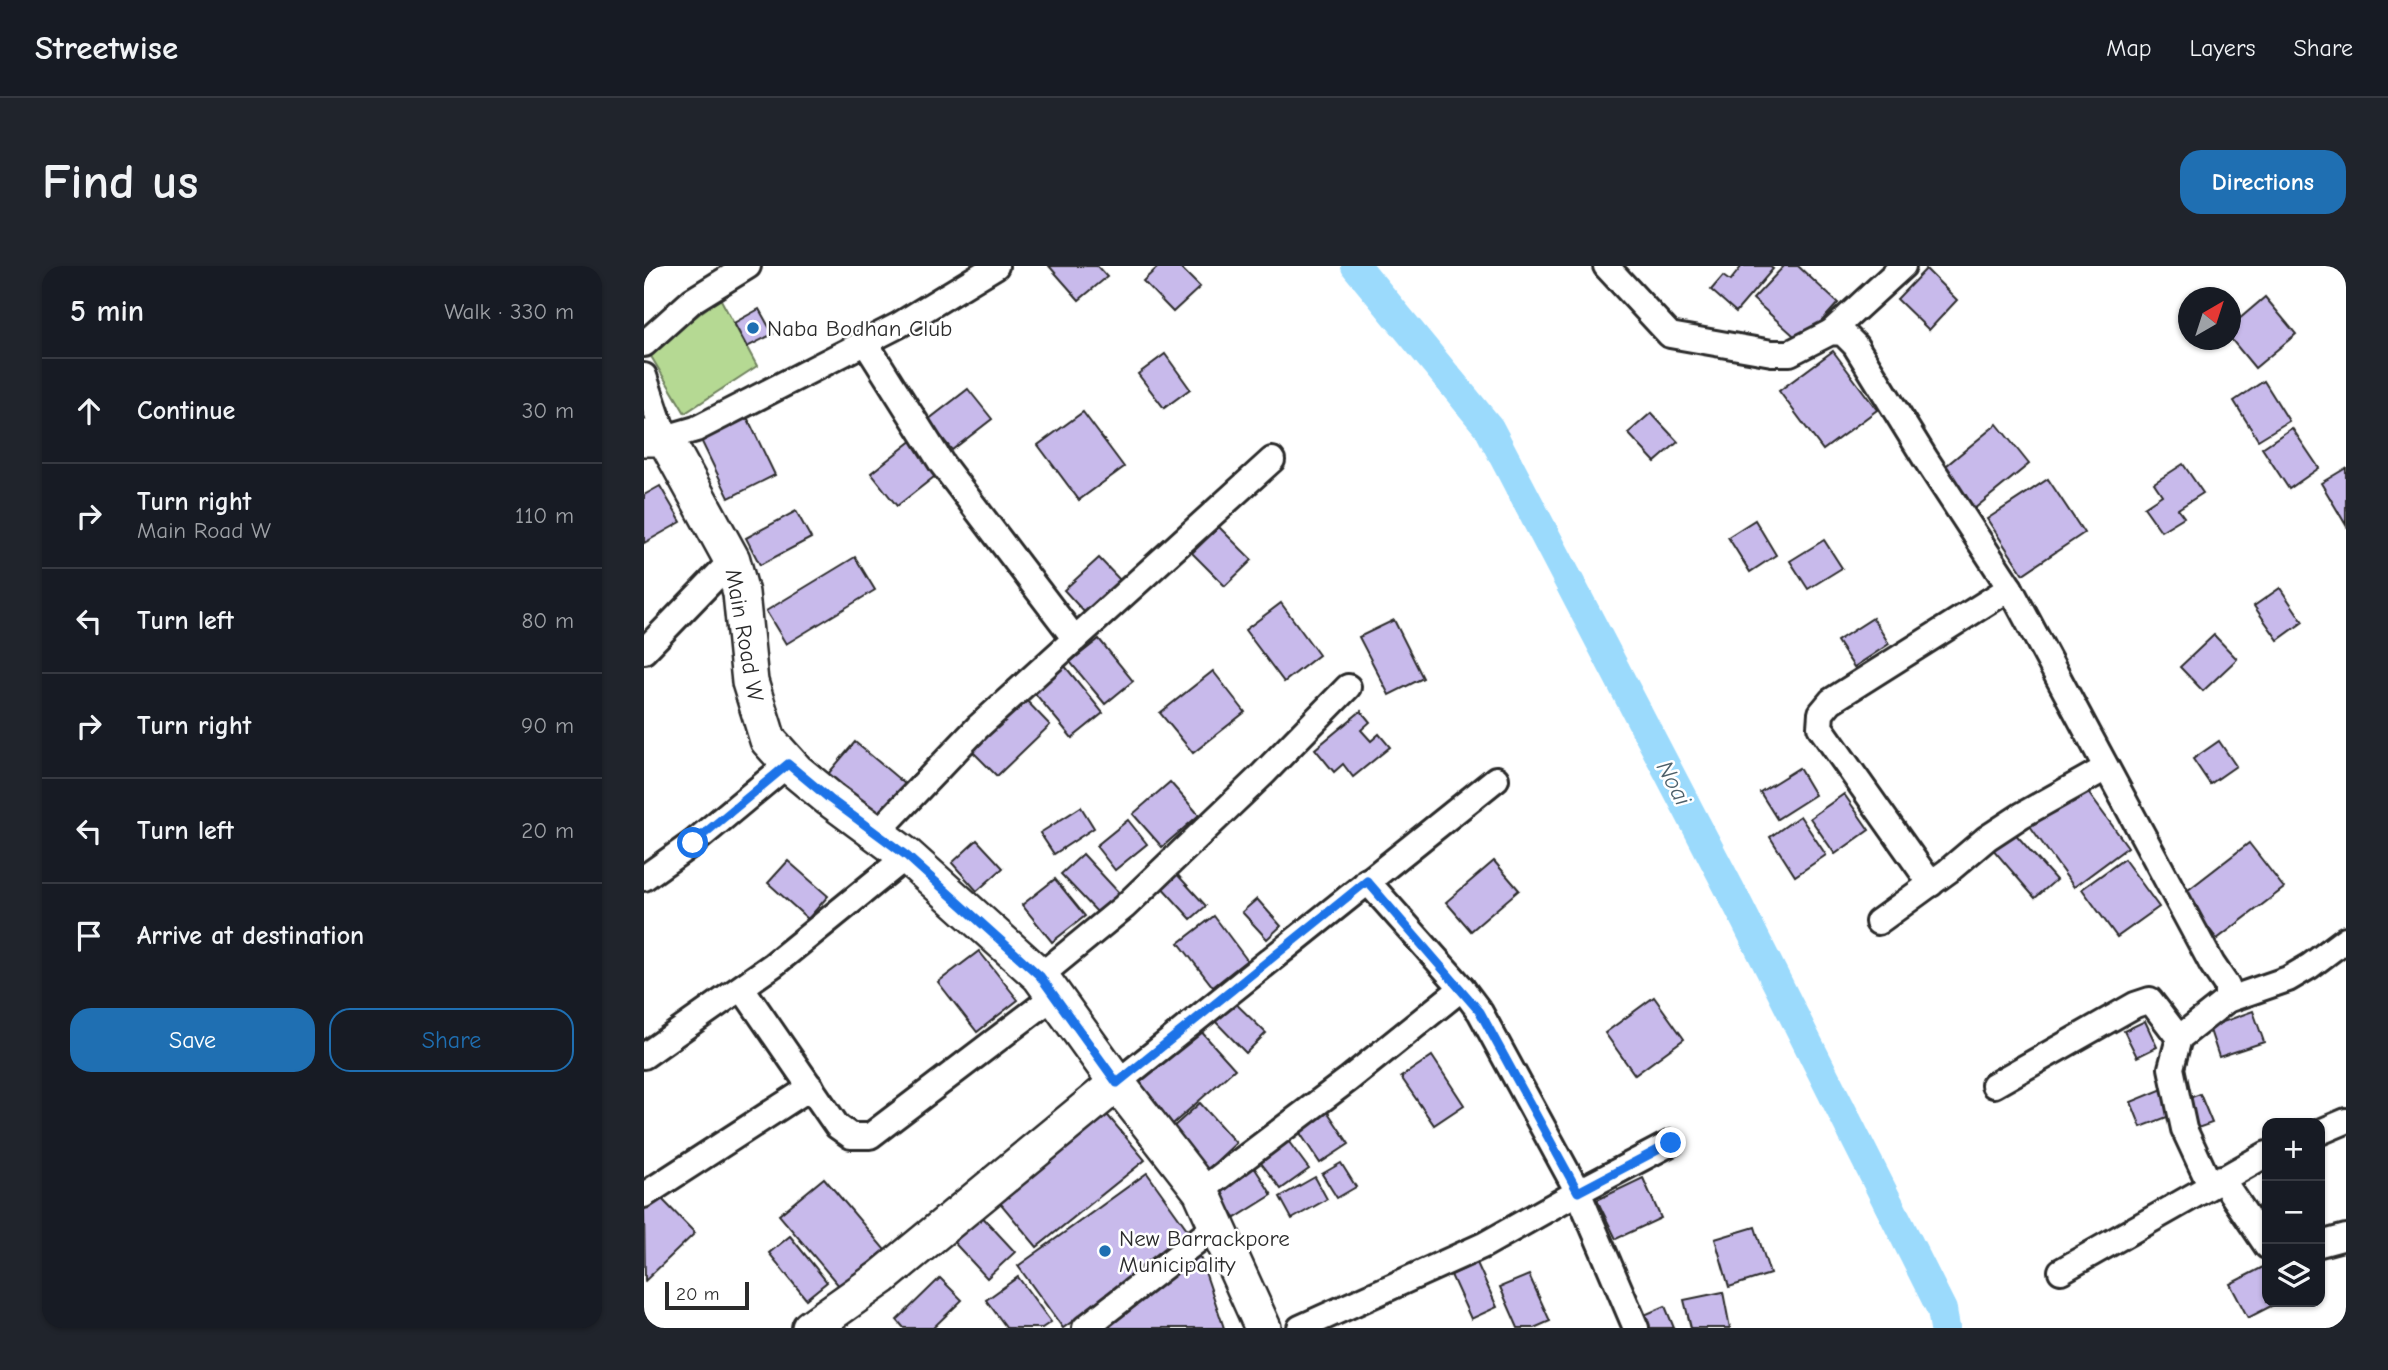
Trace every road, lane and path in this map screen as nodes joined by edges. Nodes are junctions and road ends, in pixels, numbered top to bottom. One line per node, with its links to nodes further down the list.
1 (748, 266): 7 (street)
2 (996, 266): 6 (street)
3 (1606, 266): 5 (street)
4 (1903, 266): 5 (street)
5 (1831, 332): 12 (street)
6 (865, 342): 9 (street); 13 (street)
7 (644, 344)
8 (644, 376): 9 (street)
9 (654, 438): 11 (street, Main Road W)
10 (1272, 460): 13 (street)
11 (732, 560): 14 (street); 16 (street, Main Road W)
12 (2010, 587): 17 (street); 23 (street)
13 (1075, 639): 19 (street)
14 (644, 651)
15 (1348, 687): 26 (street)
16 (788, 764): 19 (street, Main Road W); 21 (street)
17 (2106, 768): 23 (street); 29 (street)
18 (1496, 779): 22 (street)
19 (877, 833): 20 (street, Main Road W)
20 (907, 856): 26 (street, Main Road W); 27 (street)
21 (644, 878)
22 (1367, 881): 28 (street); 32 (street)
23 (1931, 884): 24 (street)
24 (1878, 922)
25 (2346, 939): 29 (street)
26 (1047, 986): 32 (street, Main Road W); 34 (street)
27 (742, 988): 31 (street); 34 (street)
28 (1462, 988): 40 (street); 41 (street)
29 (2227, 1000): 30 (street)
30 (2179, 1038): 33 (street); 39 (street)
31 (644, 1056)
32 (1117, 1083): 40 (street, Main Road W); 48 (street)
33 (1994, 1085)
34 (810, 1087): 42 (street)
35 (2346, 1121): 36 (street)
36 (2325, 1130)
37 (1671, 1143): 41 (street)
38 (2262, 1157): 39 (street)
39 (2216, 1182): 46 (street); 47 (street)
40 (1200, 1191): 43 (street, Main Road W)
41 (1578, 1192): 51 (street); 52 (street)
42 (644, 1195)
43 (1216, 1226): 49 (street); 50 (street, Main Road W)
44 (2346, 1237): 45 (street)
45 (2325, 1243)
46 (2265, 1244)
47 (2061, 1271)
48 (810, 1328)
49 (1085, 1328)
50 (1263, 1328)
51 (1300, 1328)
52 (1636, 1328)

